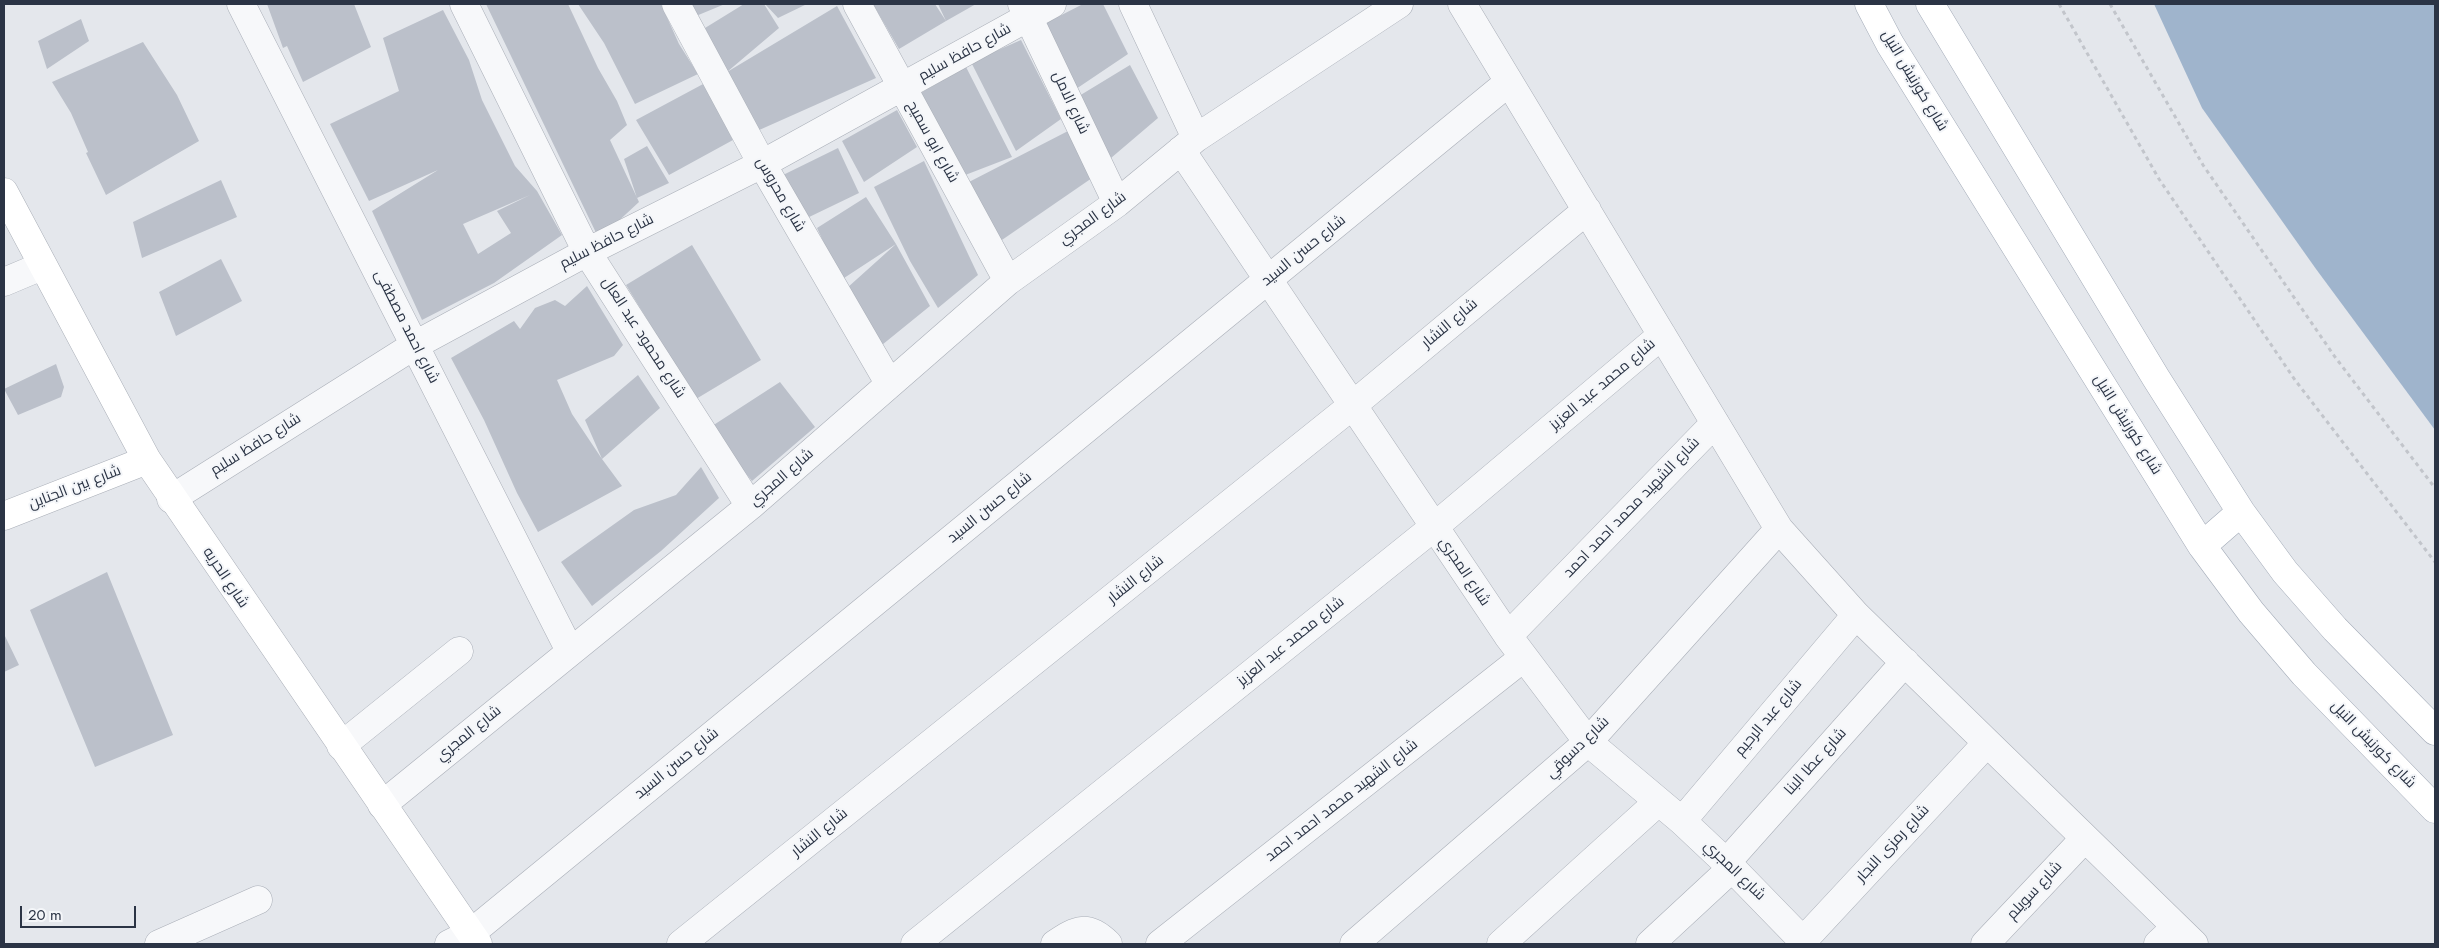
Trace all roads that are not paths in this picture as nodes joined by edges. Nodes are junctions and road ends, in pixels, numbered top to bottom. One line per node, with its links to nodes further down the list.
1 (241, 4): 25 (street, شارع احمد مصطفى)
2 (464, 4): 19 (street, شارع محمود عبد العال)
3 (676, 4): 15 (street, شارع محروس)
4 (857, 4): 13 (street, شارع ابو سميح)
5 (1052, 4): 11 (street, شارع حافظ سليم)
6 (1133, 4): 14 (street)
7 (1399, 4): 14 (street, شارع المجري)
8 (1462, 4): 12 (street)
9 (1869, 4): 36 (main road, شارع كورنيش النيل)
10 (1930, 4): 32 (main road)
11 (1025, 11): 13 (street, شارع حافظ سليم); 17 (street, شارع الامل)
12 (1509, 82): 18 (street); 21 (street, شارع حسن السيد)
13 (902, 87): 15 (street, شارع حافظ سليم); 22 (street, شارع ابو سميح)
14 (1189, 144): 17 (street, شارع المجري); 21 (street, شارع المجري)
15 (762, 164): 19 (street, شارع حافظ سليم); 26 (street, شارع محروس)
16 (4, 192): 20 (main road, شارع الحريه)
17 (1117, 203): 22 (street, شارع المجري)
18 (1587, 210): 24 (street); 27 (street, شارع النشار)
19 (587, 252): 25 (street, شارع حافظ سليم); 31 (street, شارع محمود عبد العال)
20 (42, 266): 23 (street); 29 (main road, شارع الحريه)
21 (1268, 280): 27 (street, شارع المجري); 55 (street, شارع حسن السيد)
22 (1008, 281): 26 (street, شارع المجري)
23 (4, 282)
24 (1662, 335): 28 (street); 34 (street, شارع محمد عبد العزيز)
25 (415, 345): 30 (street, شارع حافظ سليم); 40 (street, شارع احمد مصطفى)
26 (889, 384): 31 (street, شارع المجري)
27 (1353, 406): 34 (street, شارع المجري); 58 (street, شارع النشار)
28 (1715, 423): 35 (street); 38 (street, شارع الشهيد محمد احمد احمد)
29 (147, 460): 30 (main road, شارع الحريه); 33 (main road, شارع بين الجناين)
30 (171, 499): 46 (main road, شارع الحريه)
31 (750, 506): 40 (street, شارع المجري)
32 (2240, 512): 36 (main road); 43 (main road)
33 (4, 516)
34 (1434, 527): 38 (street, شارع المجري); 59 (street, شارع محمد عبد العزيز)
35 (1779, 529): 37 (street); 44 (street, شارع دسوقي)
36 (2202, 546): 49 (main road, شارع كورنيش النيل)
37 (1856, 615): 42 (street); 50 (street, شارع عبد الرحيم)
38 (1508, 636): 41 (street, شارع المجري)
39 (459, 651): 46 (street)
40 (570, 651): 48 (street, شارع المجري)
41 (1523, 658): 44 (street, شارع المجري); 62 (street, شارع الشهيد محمد احمد احمد)
42 (1905, 662): 45 (street); 52 (street, شارع عطا البنا)
43 (2435, 731)
44 (1588, 742): 47 (street, شارع المجري); 63 (street, شارع دسوقي)
45 (1986, 744): 51 (street); 56 (street, شارع رمزى النجار)
46 (341, 746): 48 (main road, شارع الحريه)
47 (1658, 802): 50 (street, شارع المجري); 64 (street)
48 (382, 805): 55 (main road, شارع الحريه)
49 (2435, 809)
50 (1682, 821): 52 (street, شارع المجري)
51 (2085, 838): 54 (street); 66 (street, شارع سويلم)
52 (1729, 866): 56 (street, شارع المجري); 65 (street, شارع عطا البنا)
53 (258, 900): 57 (street)
54 (2176, 938)
55 (466, 941)
56 (1803, 943)
57 (158, 944)
58 (681, 944)
59 (915, 944)
60 (1055, 944): 61 (street)
61 (1108, 944)
62 (1160, 944)
63 (1354, 944)
64 (1501, 944)
65 (1650, 944)
66 (1985, 944)

